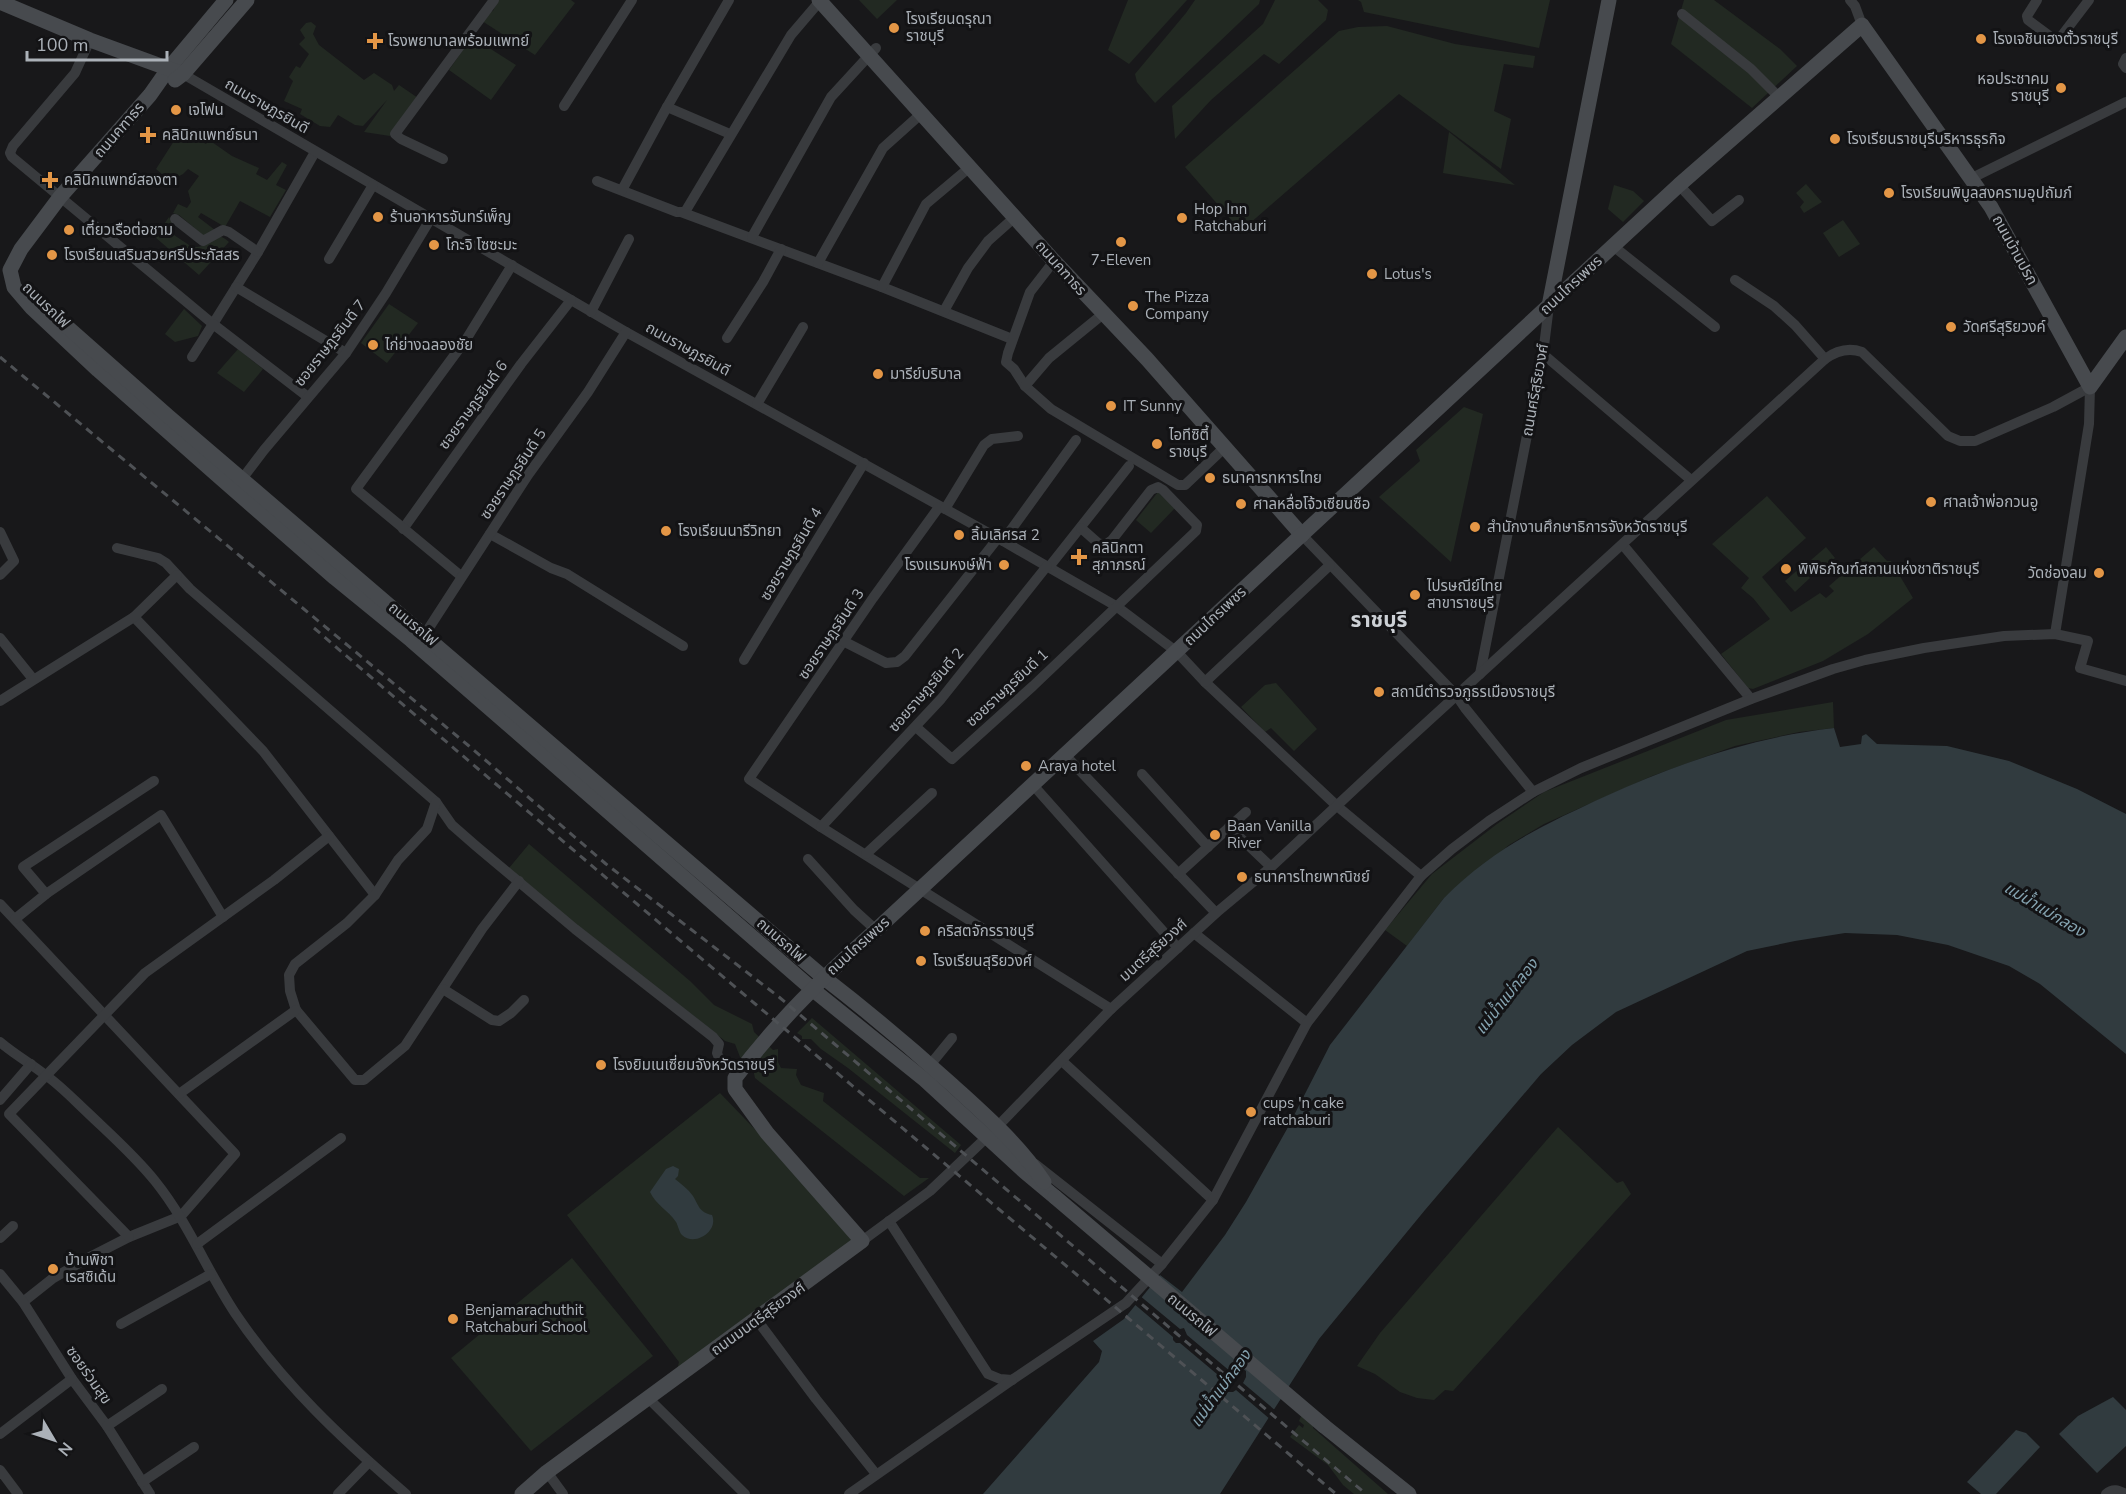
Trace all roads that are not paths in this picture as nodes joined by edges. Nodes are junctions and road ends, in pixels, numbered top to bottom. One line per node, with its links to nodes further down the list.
1 (226, 0): 18 (street, ถนนคฑาธร)
2 (247, 0): 18 (street, ถนนคฑาธร)
3 (494, 0): 26 (street)
4 (632, 0): 21 (street)
5 (729, 0): 22 (street)
6 (819, 0): 15 (street, ถนนคฑาธร); 24 (street)
7 (1609, 0): 53 (street, ถนนศรีสุริยวงศ์)
8 (1850, 0): 13 (street, ถนนบ้านปรก)
9 (2037, 0): 10 (street)
10 (2089, 0)
11 (0, 2): 14 (street)
12 (1682, 14): 19 (street)
13 (1862, 25): 19 (street, ถนนไกรเพชร); 28 (street, ถนนบ้านปรก)
14 (90, 40): 18 (street); 33 (street)
15 (873, 51): 23 (street, ถนนคฑาธร); 39 (street)
16 (2126, 58): 17 (street)
17 (2126, 68)
18 (176, 71): 25 (street, ถนนราษฎรยินดี); 33 (street, ถนนคฑาธร)
19 (1779, 97): 31 (street, ถนนไกรเพชร)
20 (2126, 102): 28 (street)
21 (564, 106)
22 (667, 106): 24 (street); 32 (street)
23 (922, 113): 27 (street, ถนนคฑาธร); 47 (street)
24 (730, 134): 35 (street)
25 (315, 152): 30 (street, ถนนราษฎรยินดี); 44 (street)
26 (443, 159)
27 (970, 167): 36 (street, ถนนคฑาธร); 51 (street)
28 (1972, 178): 69 (street, ถนนบ้านปรก)
29 (597, 181): 32 (street)
30 (373, 185): 37 (street, ถนนราษฎรยินดี); 45 (street)
31 (1678, 185): 34 (street); 41 (street, ถนนไกรเพชร)
32 (622, 190): 35 (street)
33 (60, 197): 42 (street, ถนนคฑาธร); 57 (street)
34 (1739, 200)
35 (681, 212): 39 (street)
36 (1015, 217): 46 (street, ถนนคฑาธร); 54 (street)
37 (430, 218): 48 (street, ถนนราษฎรยินดี); 64 (street, ซอยราษฎรยินดี 7)
38 (176, 219): 44 (street)
39 (752, 237): 43 (street)
40 (629, 239): 55 (street)
41 (1613, 246): 53 (street, ถนนไกรเพชร); 59 (street)
42 (21, 249): 77 (street, ถนนรถไฟ); 90 (street, ถนนรถไฟ)
43 (781, 249): 47 (street); 62 (street)
44 (258, 252): 50 (street)
45 (329, 259)
46 (1054, 261): 56 (street, ถนนคฑาธร); 63 (street)
47 (818, 263): 51 (street)
48 (512, 265): 52 (street, ถนนราษฎรยินดี); 81 (street)
49 (1735, 280): 67 (street)
50 (236, 287): 57 (street); 64 (street)
51 (882, 287): 54 (street)
52 (571, 300): 55 (street, ถนนราษฎรยินดี); 81 (street, ซอยราษฎรยินดี 6)
53 (1549, 306): 65 (street, ถนนศรีสุริยวงศ์); 84 (street, ถนนไกรเพชร)
54 (944, 311): 63 (street)
55 (591, 312): 60 (street, ถนนราษฎรยินดี)
56 (1103, 314): 68 (street); 74 (street, ถนนคฑาธร)
57 (213, 324): 66 (street); 70 (street)
58 (803, 327): 71 (street)
59 (1716, 327)
60 (626, 332): 71 (street, ถนนราษฎรยินดี); 83 (street, ซอยราษฎรยินดี 5)
61 (2126, 337): 69 (street)
62 (727, 338)
63 (1012, 339): 68 (street)
64 (345, 353): 70 (street, ซอยราษฎรยินดี 7)
65 (1543, 354): 78 (street); 103 (street, ถนนศรีสุริยวงศ์)
66 (192, 357)
67 (1825, 359): 69 (street); 78 (street, มนตรีสุริยวงศ์)
68 (1025, 386): 74 (street)
69 (2090, 387): 97 (street)
70 (308, 397): 77 (street, ซอยราษฎรยินดี 7)
71 (757, 404): 75 (street, ถนนราษฎรยินดี)
72 (1018, 436): 79 (street, ซอยราษฎรยินดี 3)
73 (1076, 440): 85 (street)
74 (1224, 448): 84 (street, ถนนคฑาธร)
75 (864, 463): 79 (street, ถนนราษฎรยินดี); 102 (street, ซอยราษฎรยินดี 4)
76 (1129, 466): 80 (street, ซอยราษฎรยินดี 2)
77 (242, 479): 90 (street, ถนนรถไฟ)
78 (1691, 480): 86 (street, มนตรีสุริยวงศ์)
79 (942, 508): 85 (street, ถนนราษฎรยินดี); 99 (street, ซอยราษฎรยินดี 3)
80 (1081, 528): 89 (street, ซอยราษฎรยินดี 2); 94 (street)
81 (403, 529): 93 (street)
82 (0, 532): 91 (street)
83 (490, 534): 93 (street, ซอยราษฎรยินดี 5); 100 (street)
84 (1302, 535): 88 (street); 101 (street, ถนนไกรเพชร)
85 (1000, 539): 89 (street, ถนนราษฎรยินดี); 99 (street)
86 (1623, 545): 103 (street, มนตรีสุริยวงศ์); 108 (street)
87 (117, 548): 92 (street)
88 (1330, 565): 106 (street); 107 (street)
89 (1048, 566): 94 (street, ถนนราษฎรยินดี); 110 (street, ซอยราษฎรยินดี 2)
90 (340, 572): 96 (street, ถนนรถไฟ); 142 (street, ถนนรถไฟ)
91 (0, 575)
92 (177, 575): 95 (street); 117 (street)
93 (461, 576): 96 (street, ซอยราษฎรยินดี 5)
94 (1116, 606): 101 (street, ถนนราษฎรยินดี); 110 (street, ซอยราษฎรยินดี 1)
95 (134, 617): 104 (street); 122 (street)
96 (425, 634): 140 (street, ถนนรถไฟ)
97 (2055, 634): 105 (street); 108 (street)
98 (0, 638): 104 (street)
99 (843, 641): 120 (street, ซอยราษฎรยินดี 3)
100 (683, 646)
101 (1177, 652): 106 (street, ถนนราษฎรยินดี); 111 (street, ถนนไกรเพชร)
102 (744, 660)
103 (1480, 674): 107 (street, มนตรีสุริยวงศ์)
104 (33, 679): 109 (street)
105 (2126, 681)
106 (1205, 682): 118 (street, ถนนราษฎรยินดี)
107 (1456, 696): 115 (street); 118 (street, มนตรีสุริยวงศ์)
108 (1752, 699): 115 (street)
109 (0, 702)
110 (916, 726): 120 (street, ซอยราษฎรยินดี 2)
111 (1065, 755): 114 (street, ถนนไกรเพชร); 127 (street)
112 (1142, 774): 123 (street)
113 (154, 781): 131 (street)
114 (1033, 785): 130 (street, ถนนไกรเพชร); 139 (street)
115 (1533, 792): 128 (street)
116 (932, 793): 124 (street)
117 (436, 802): 129 (street); 132 (street)
118 (1336, 806): 126 (street, มนตรีสุริยวงศ์); 128 (street, ถนนราษฎรยินดี)
119 (1246, 812): 121 (street)
120 (821, 827): 124 (street)
121 (1229, 827): 123 (street); 126 (street)
122 (329, 836): 132 (street); 135 (street)
123 (1208, 847): 127 (street)
124 (866, 855): 130 (street)
125 (808, 859): 137 (street)
126 (1271, 867): 134 (street, มนตรีสุริยวงศ์)
127 (1178, 874): 134 (street)
128 (1421, 876): 147 (street)
129 (519, 881): 141 (street); 153 (street)
130 (921, 889): 137 (street, ถนนไกรเพชร); 144 (street)
131 (46, 894): 135 (street); 136 (street)
132 (375, 895): 145 (street)
133 (0, 904): 136 (street)
134 (1216, 913): 138 (street, มนตรีสุริยวงศ์)
135 (223, 917): 146 (street)
136 (15, 919): 146 (street)
137 (876, 930): 140 (street, ถนนไกรเพชร)
138 (1194, 933): 139 (street, มนตรีสุริยวงศ์); 147 (street)
139 (1178, 948): 144 (street, มนตรีสุริยวงศ์)
140 (824, 977): 142 (street, ถนนไกรเพชร); 152 (street, ถนนรถไฟ)
141 (443, 989): 143 (street); 145 (street)
142 (812, 989): 153 (street, ถนนไกรเพชร); 157 (street, ถนนรถไฟ)
143 (524, 1000)
144 (1111, 1009): 150 (street, มนตรีสุริยวงศ์)
145 (296, 1010): 155 (street)
146 (104, 1014): 154 (street); 155 (street)
147 (1307, 1023): 161 (street)
148 (952, 1038): 152 (street)
149 (0, 1042): 151 (street)
150 (1062, 1061): 157 (street, มนตรีสุริยวงศ์); 161 (street)
151 (31, 1064): 154 (street); 156 (street)
152 (930, 1065): 157 (street, ถนนรถไฟ)
153 (741, 1070): 167 (street)
154 (46, 1075): 162 (street); 165 (street)
155 (179, 1094): 162 (street)
156 (0, 1100)
157 (992, 1131): 159 (street, ถนนรถไฟ); 160 (street, ถนนรถไฟ); 163 (street, ถนนมนตรีสุริยวงศ์)
158 (341, 1138): 168 (street)
159 (1028, 1158): 160 (street, ถนนรถไฟ); 169 (street)
160 (1055, 1197): 186 (street, ถนนรถไฟ, bridge)
161 (1213, 1200): 169 (street)
162 (181, 1216): 165 (street); 168 (street)
163 (889, 1221): 167 (street, ถนนมนตรีสุริยวงศ์); 176 (street)
164 (13, 1226): 166 (street)
165 (129, 1237): 172 (street)
166 (0, 1238)
167 (862, 1241): 173 (street, ถนนมนตรีสุริยวงศ์)
168 (197, 1244): 171 (street)
169 (1162, 1264): 176 (street)
170 (0, 1274): 172 (street, ซอยร่วมสุข)
171 (211, 1274): 174 (street); 182 (street)
172 (22, 1302): 175 (street, ซอยร่วมสุข)
173 (757, 1320): 178 (street, ถนนมนตรีสุริยวงศ์); 185 (street)
174 (121, 1324)
175 (72, 1379): 179 (street, ซอยร่วมสุข); 180 (street)
176 (1012, 1380): 185 (street)
177 (162, 1389): 179 (street)
178 (648, 1398): 184 (street, ถนนมนตรีสุริยวงศ์); 194 (street)
179 (107, 1426): 187 (street, ซอยร่วมสุข)
180 (0, 1434)
181 (194, 1447): 187 (street)
182 (369, 1462): 190 (street); 191 (street)
183 (0, 1470): 188 (street)
184 (547, 1472): 192 (street, ถนนมนตรีสุริยวงศ์); 193 (street)
185 (876, 1474): 195 (street)
186 (1386, 1477): 196 (street, ถนนรถไฟ); 197 (street, ถนนรถไฟ)
187 (142, 1482): 189 (street, ซอยร่วมสุข)
188 (18, 1494)
189 (150, 1494)
190 (338, 1494)
191 (406, 1494)
192 (522, 1494)
193 (563, 1494)
194 (745, 1494)
195 (849, 1494)
196 (1404, 1494)
197 (1409, 1494)
198 (2106, 1494): 199 (street)
199 (2126, 1494)

